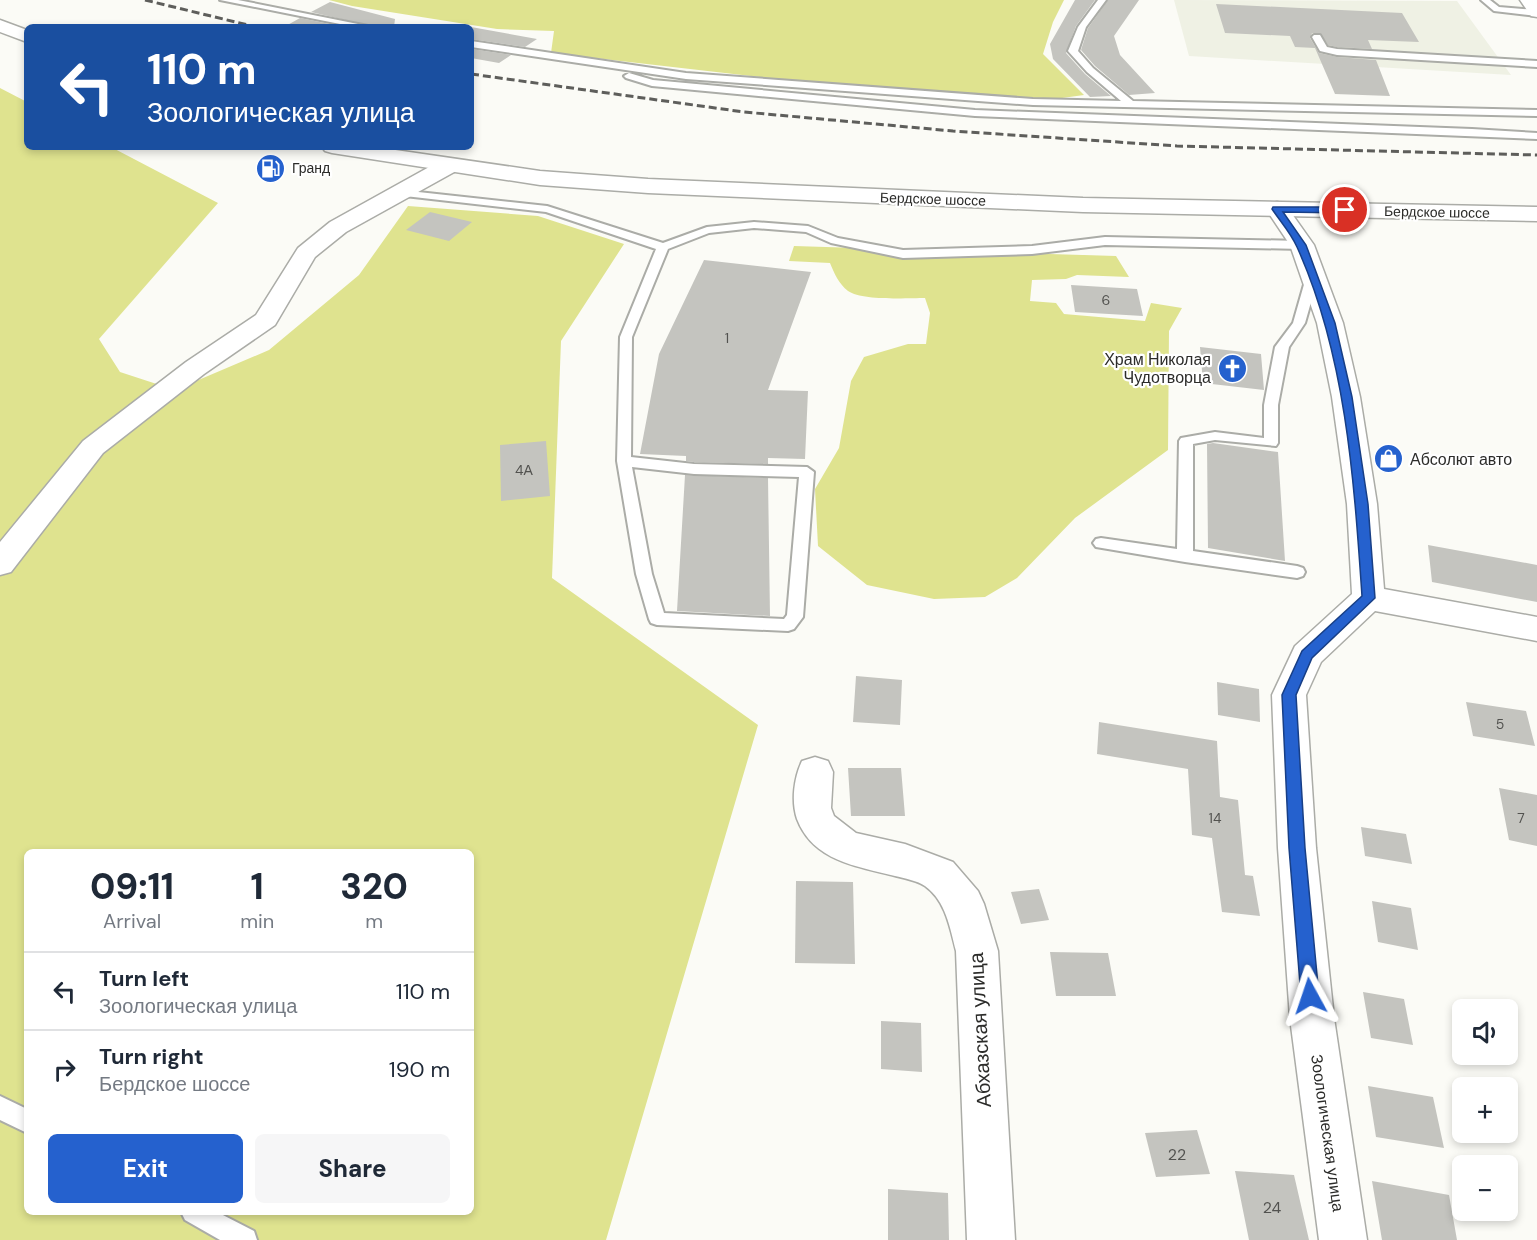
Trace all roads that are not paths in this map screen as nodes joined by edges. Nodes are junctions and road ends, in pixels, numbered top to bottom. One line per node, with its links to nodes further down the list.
1 (224, 0): 5 (lane)
2 (1102, 0): 14 (lane)
3 (1485, 0): 6 (lane)
4 (1529, 0): 6 (main road)
5 (234, 1): 7 (lane)
6 (1537, 12)
7 (353, 24)
8 (0, 25): 9 (main road)
9 (24, 36)
10 (1317, 37): 13 (lane)
11 (474, 44): 12 (lane)
12 (584, 62): 14 (lane); 16 (lane)
13 (1537, 64)
14 (1132, 105): 15 (lane)
15 (1537, 112)
16 (1537, 136)
17 (368, 150): 18 (main road, Бердское шоссе)
18 (453, 157): 20 (main road, Бердское шоссе); 21 (main road)
19 (946, 178): 20 (main road, Бердское шоссе)
20 (796, 184): 22 (main road, Бердское шоссе)
21 (400, 193): 24 (lane); 29 (main road)
22 (1276, 209): 23 (main road, Бердское шоссе); 25 (main road)
23 (1537, 214)
24 (663, 247): 25 (lane); 26 (lane)
25 (1307, 259): 28 (lane); 31 (main road)
26 (624, 461): 26 (lane)
27 (1101, 543): 28 (lane)
28 (1185, 557): 30 (lane)
29 (0, 564)
30 (1297, 572)
31 (1368, 598): 32 (main road); 39 (main road, Зоологическая улица)
32 (1537, 629)
33 (815, 772): 38 (main road, Абхазская улица)
34 (0, 1107): 35 (lane)
35 (24, 1120)
36 (199, 1215): 37 (lane)
37 (245, 1240)
38 (991, 1240)
39 (1343, 1240)

